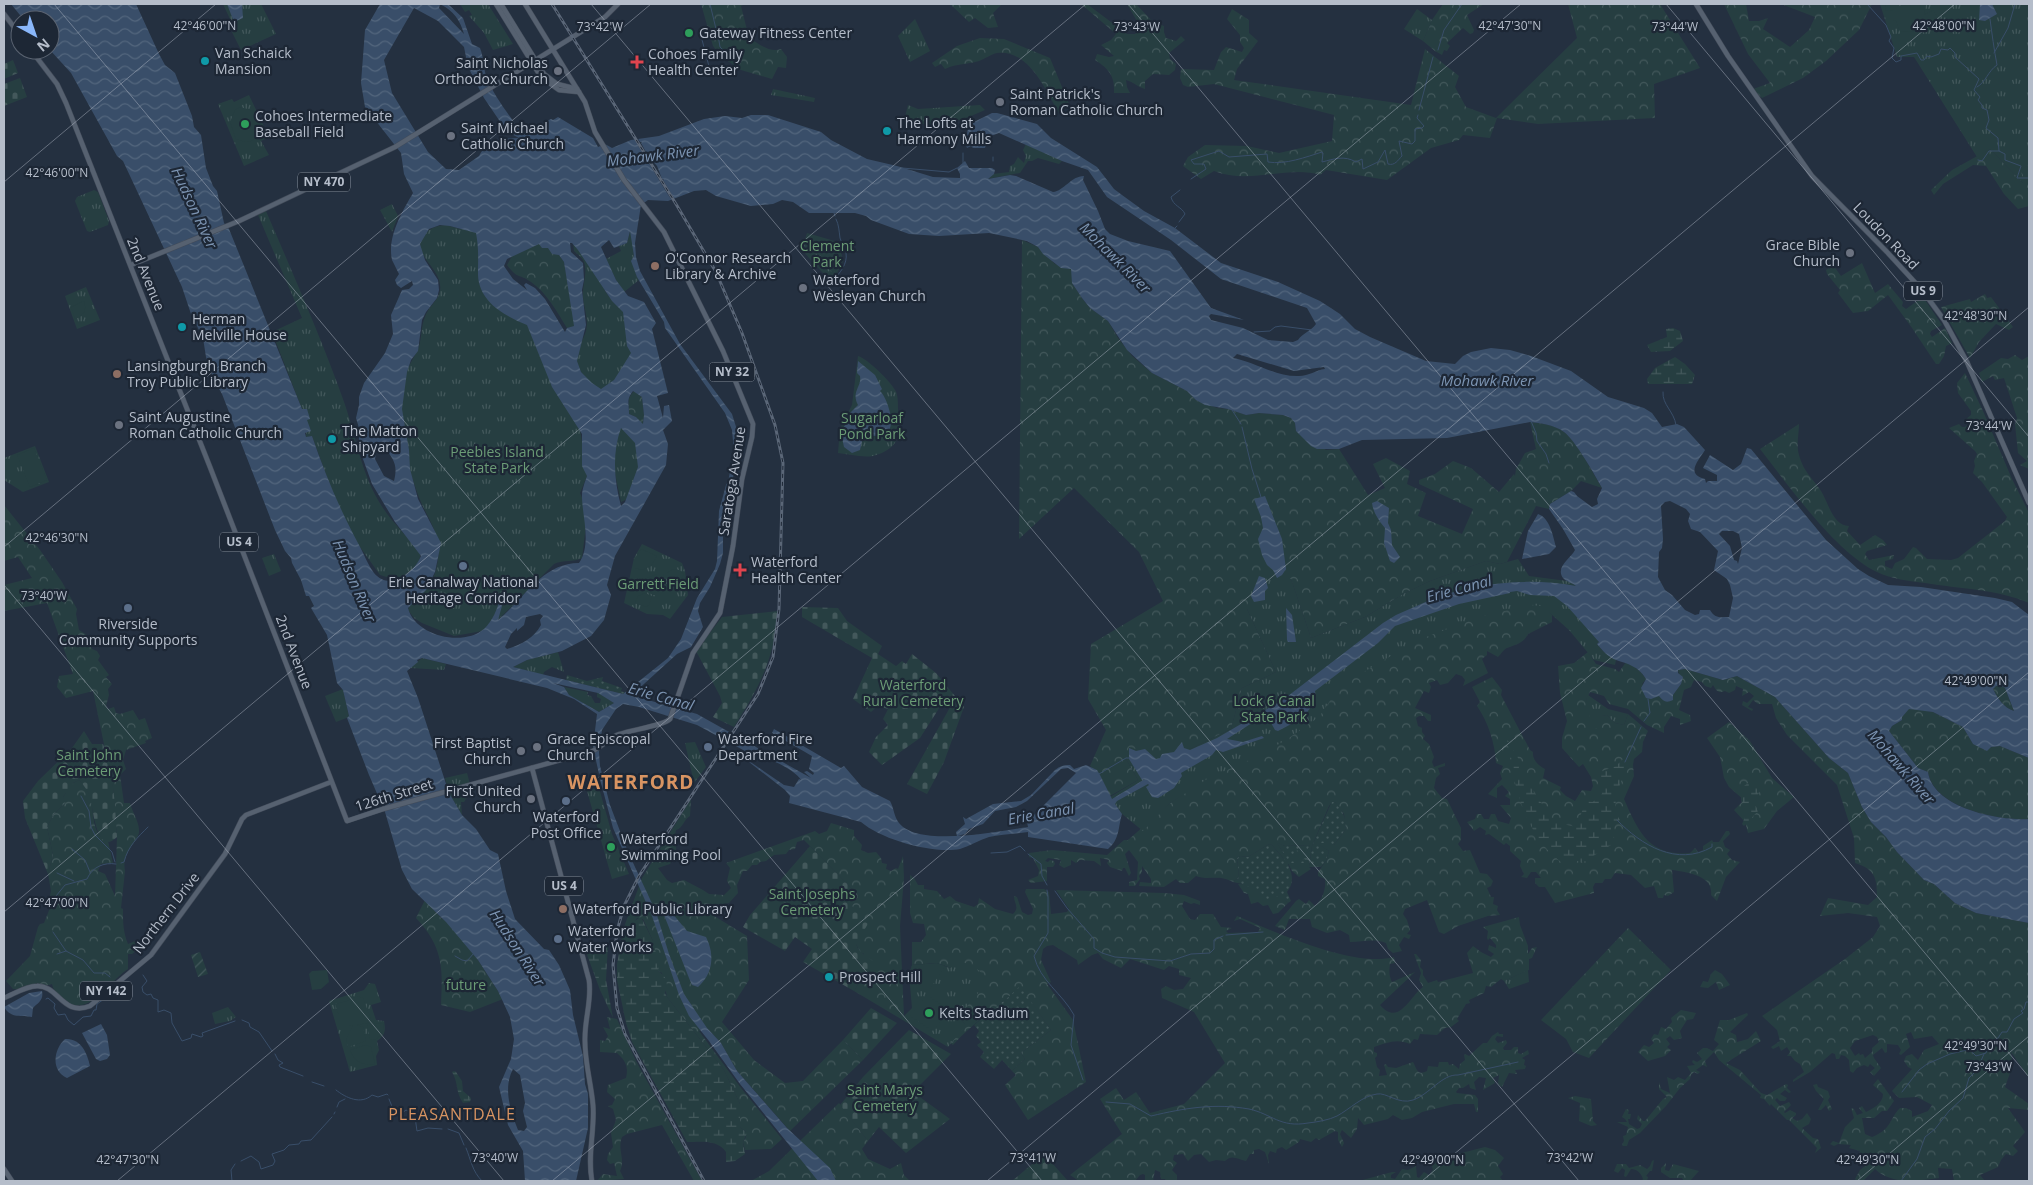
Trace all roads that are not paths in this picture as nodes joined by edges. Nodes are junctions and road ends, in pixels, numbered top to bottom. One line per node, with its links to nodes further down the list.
1 (496, 4): 8 (main road)
2 (500, 4): 8 (main road)
3 (525, 4): 6 (main road, NY 32)
4 (618, 4): 6 (main road, NY 470)
5 (1696, 4): 13 (main road, Loudon Road / US 9)
6 (553, 50): 8 (main road, NY 470); 9 (main road, NY 32)
7 (39, 60): 12 (main road, 2nd Avenue / US 4)
8 (533, 62): 10 (main road); 11 (main road); 12 (main road, NY 470)
9 (570, 77): 10 (main road); 11 (main road, NY 32)
10 (564, 87): 11 (main road)
11 (578, 90): 14 (main road, Saratoga Avenue / NY 32)
12 (131, 265): 15 (main road, 2nd Avenue / US 4)
13 (2029, 503)
14 (532, 768): 17 (main road, 126th Street / US 4); 22 (main road, US 4)
15 (331, 782): 16 (main road, 2nd Avenue / US 4); 19 (main road, Northern Drive / NY 142)
16 (342, 808): 17 (main road); 18 (main road, 2nd Avenue / US 4)
17 (362, 816): 18 (main road, 126th Street / US 4)
18 (347, 821)
19 (4, 998)
20 (4, 1169): 21 (main road)
21 (12, 1181)
22 (592, 1181)

